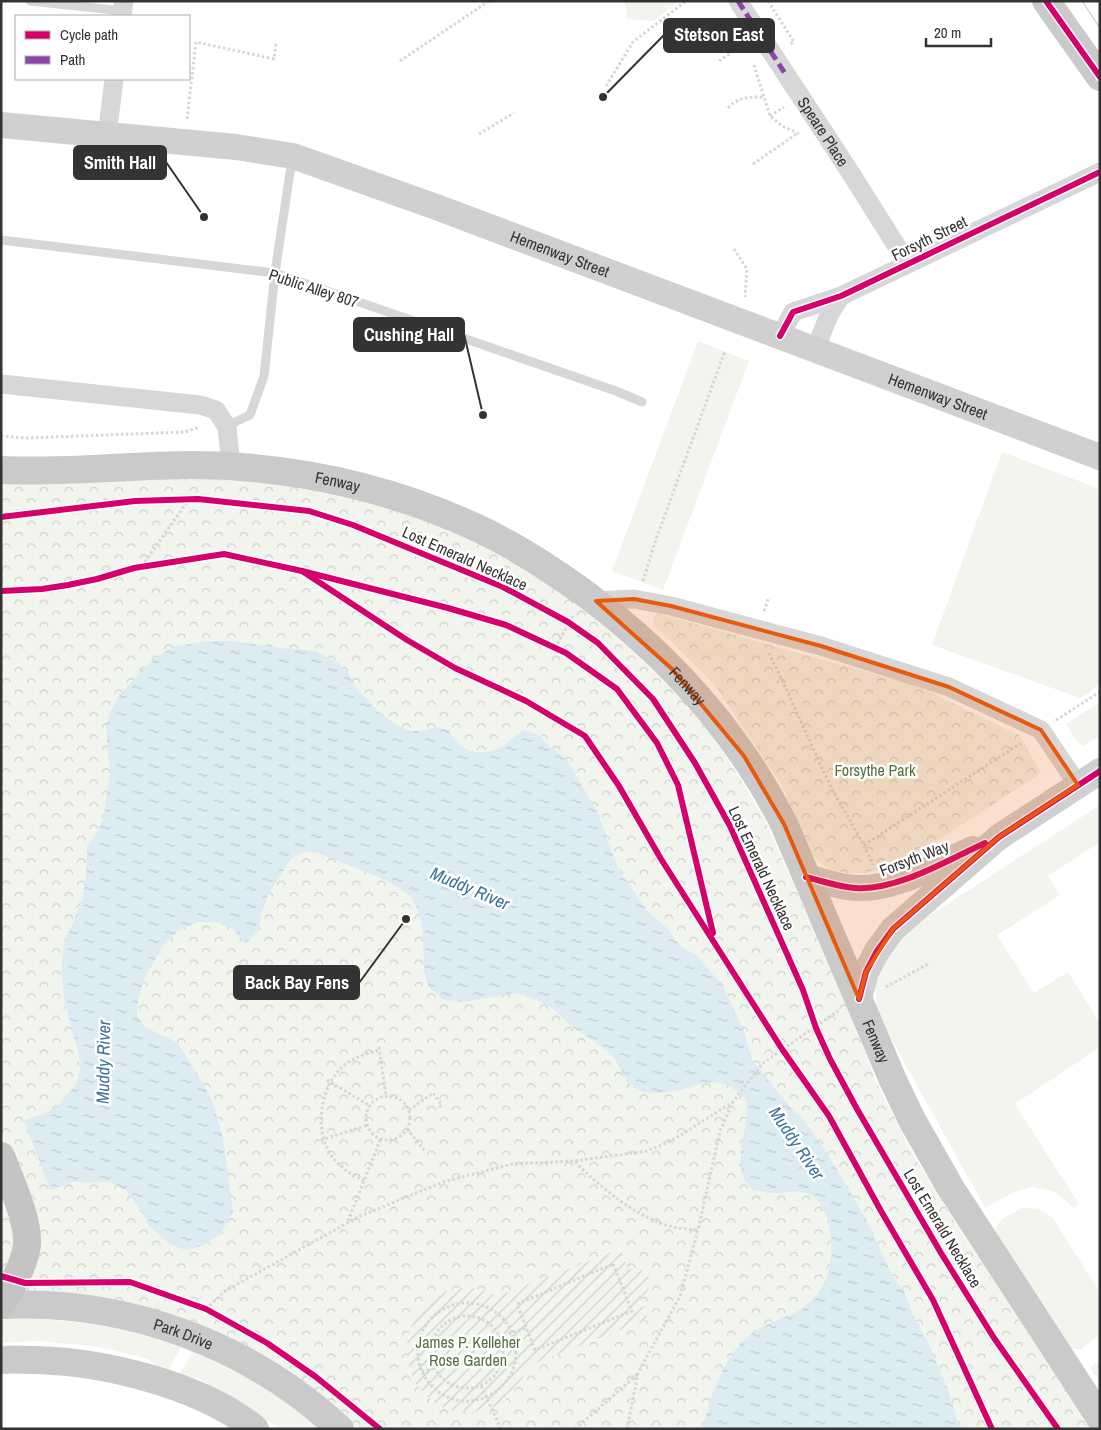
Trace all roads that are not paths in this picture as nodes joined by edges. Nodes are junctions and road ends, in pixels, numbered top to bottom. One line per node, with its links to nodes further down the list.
1 (30, 1): 4 (lane)
2 (738, 1): 12 (street, Speare Place)
3 (1046, 1): 5 (main road)
4 (123, 9)
5 (1100, 78)
6 (114, 80): 8 (street)
7 (1, 125): 8 (main road, Hemenway Street)
8 (107, 136): 9 (main road, Hemenway Street)
9 (293, 156): 13 (lane); 15 (main road, Hemenway Street)
10 (1100, 172): 12 (street, Forsyth Street)
11 (1, 240): 13 (lane, Public Alley 807)
12 (908, 264): 14 (street, Forsyth Street)
13 (275, 273): 18 (lane, Public Alley 807); 19 (lane)
14 (841, 296): 15 (street, Forsyth Street); 16 (street)
15 (780, 336): 16 (main road, Hemenway Street)
16 (815, 350): 20 (main road, Hemenway Street)
17 (1, 384): 19 (street)
18 (642, 402)
19 (216, 424): 21 (street)
20 (1100, 458)
21 (231, 466): 22 (main road, Fenway); 23 (main road, Fenway)
22 (1, 470)
23 (596, 602): 24 (street); 26 (main road, Fenway)
24 (1089, 778): 25 (main road, Forsyth Way)
25 (999, 837): 26 (main road, Forsyth Way); 27 (main road, Forsyth Way)
26 (806, 877): 27 (main road, Fenway)
27 (852, 1002): 31 (main road, Fenway)
28 (1, 1156): 29 (highway)
29 (1, 1305): 33 (main road, Park Drive)
30 (1, 1360): 32 (main road)
31 (1100, 1418)
32 (255, 1429)
33 (340, 1429)

